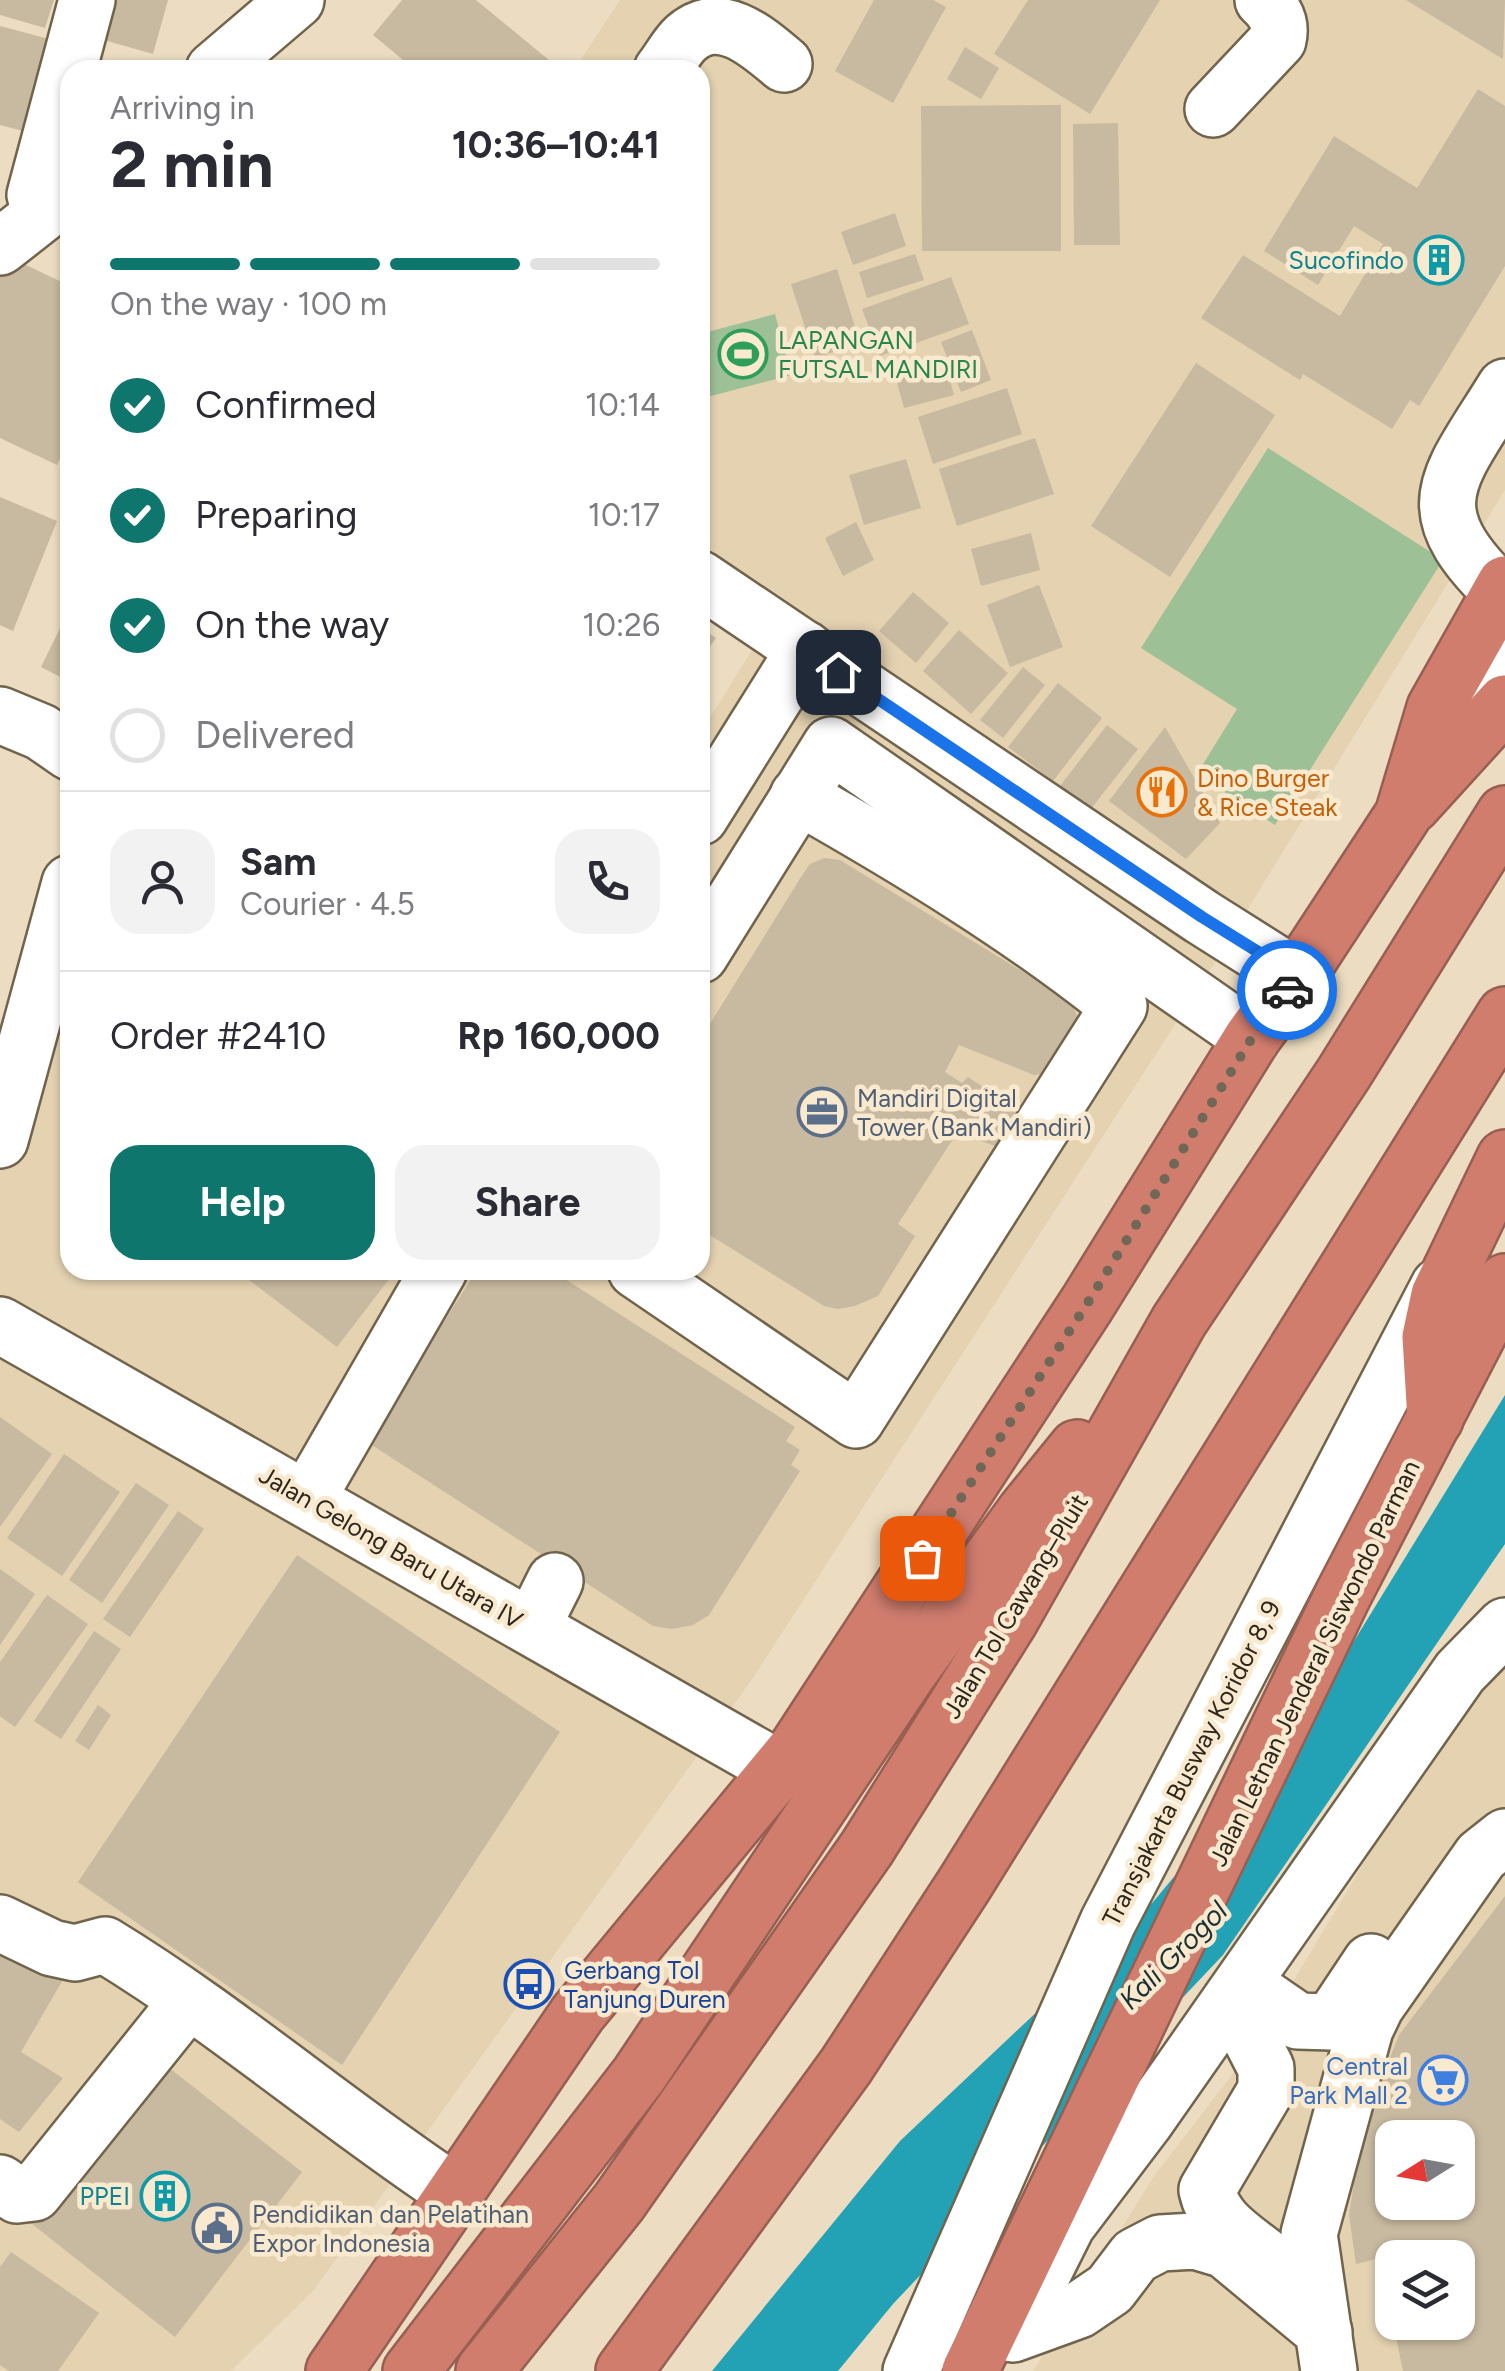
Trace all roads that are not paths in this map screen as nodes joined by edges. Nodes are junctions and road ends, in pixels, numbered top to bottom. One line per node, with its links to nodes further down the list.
1 (87, 0): 4 (street)
2 (296, 0): 5 (street)
3 (1263, 0): 8 (street)
4 (75, 60)
5 (226, 60)
6 (670, 60): 7 (street)
7 (784, 64)
8 (1212, 109)
9 (60, 130): 10 (street)
10 (46, 197): 11 (street)
11 (0, 247)
12 (1505, 387): 14 (street)
13 (710, 586): 15 (street)
14 (1504, 591): 22 (highway)
15 (806, 649): 21 (street); 26 (street)
16 (1505, 658): 22 (street)
17 (1505, 702): 22 (highway)
18 (0, 716): 19 (street)
19 (60, 745)
20 (798, 796): 24 (street); 28 (street); 34 (street)
21 (710, 801)
22 (1403, 814): 26 (highway)
23 (1505, 814): 36 (highway, Jalan Tol Cawang–Pluit)
24 (715, 896)
25 (60, 930): 29 (street)
26 (1297, 976): 28 (highway)
27 (1505, 1014): 54 (highway)
28 (1252, 1038): 41 (highway)
29 (0, 1140)
30 (1505, 1158): 32 (highway)
31 (1505, 1172): 32 (street, Transjakarta Busway Koridor 8, 9)
32 (1462, 1246): 38 (highway); 49 (street, Transjakarta Busway Koridor 8, 9)
33 (433, 1280): 39 (street)
34 (651, 1280)
35 (1505, 1282): 38 (highway, Jalan Letnan Jenderal Siswondo Parman)
36 (1179, 1321): 52 (highway); 53 (highway, Jalan Tol Cawang–Pluit)
37 (0, 1325): 39 (street, Jalan Gelong Baru Utara IV)
38 (1435, 1421): 50 (highway, Jalan Letnan Jenderal Siswondo Parman)
39 (307, 1499): 41 (street, Jalan Gelong Baru Utara IV)
40 (1505, 1626): 44 (street)
41 (781, 1770): 47 (highway)
42 (1493, 1847): 44 (street); 48 (street)
43 (0, 1923): 45 (street)
44 (1237, 1992): 48 (street); 50 (street)
45 (188, 2001): 46 (street); 47 (street)
46 (0, 2183)
47 (457, 2194): 51 (highway)
48 (1323, 2329): 50 (street)
49 (922, 2347)
50 (990, 2357)
51 (334, 2371)
52 (410, 2371)
53 (484, 2371)
54 (624, 2371)

